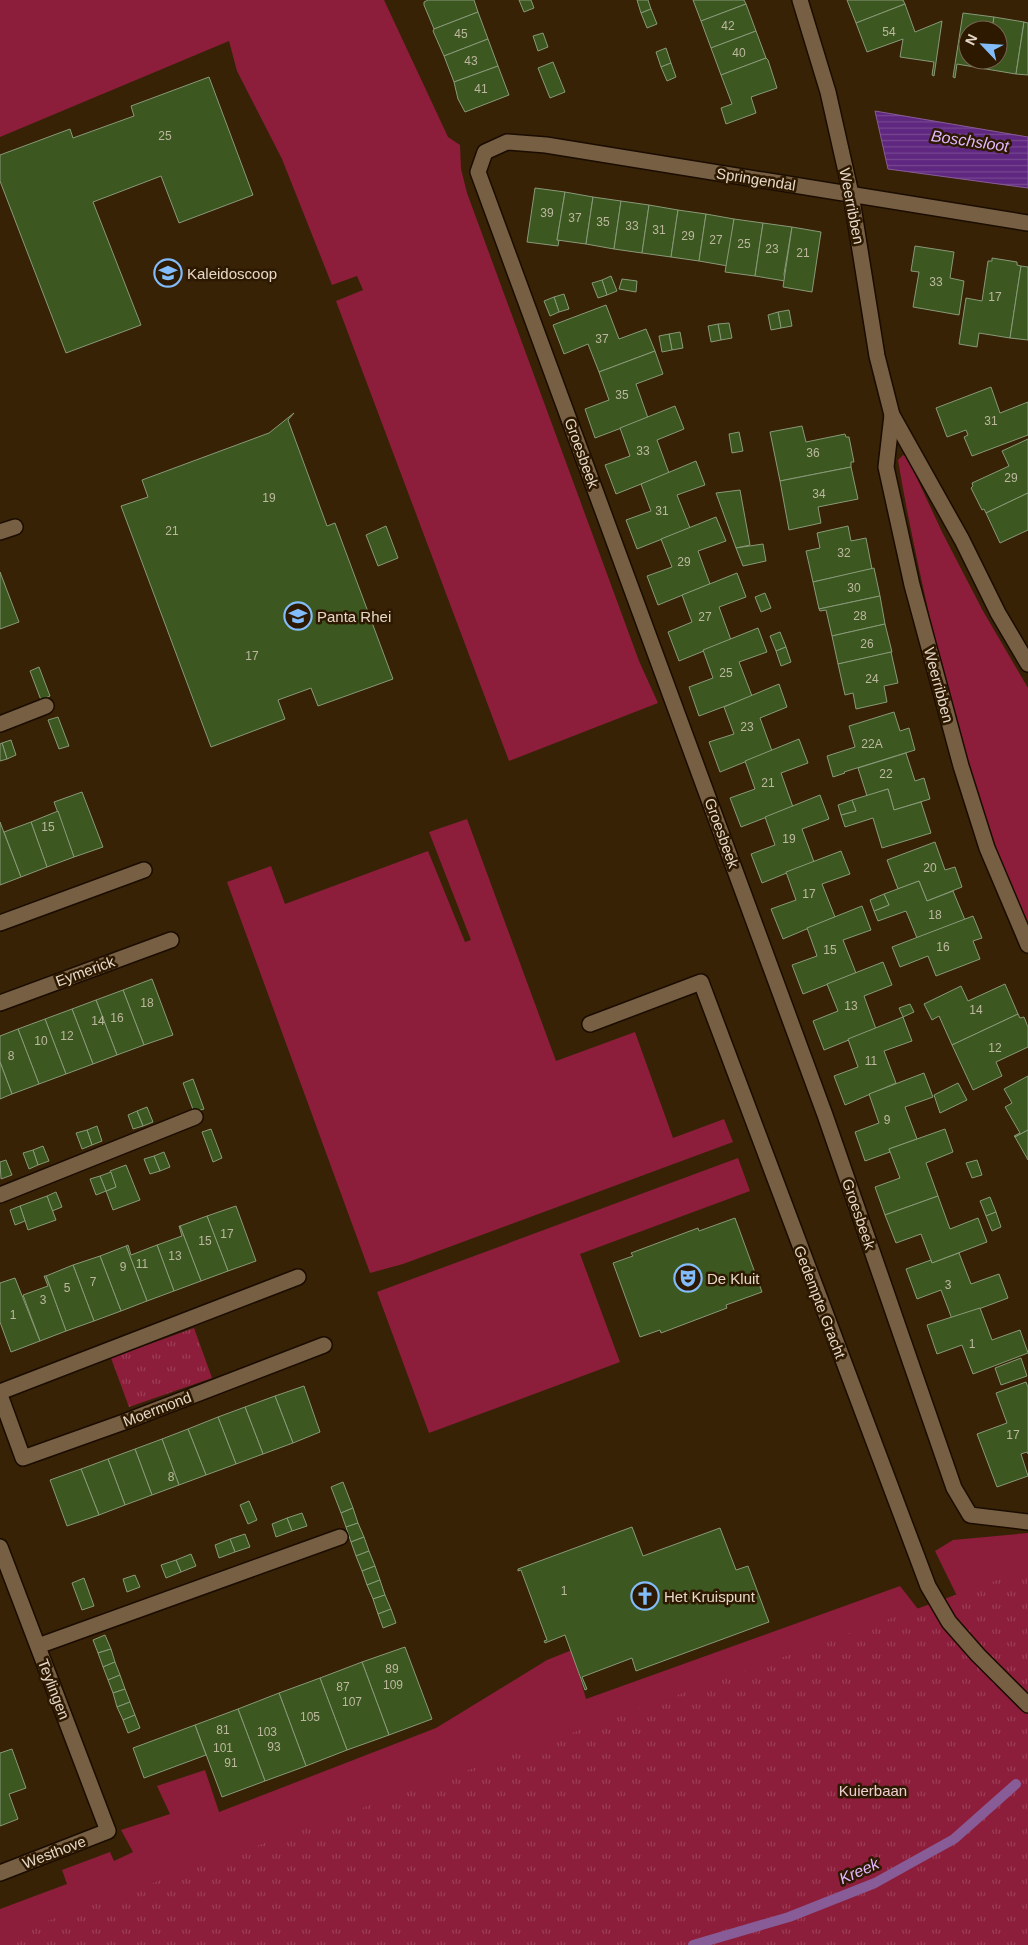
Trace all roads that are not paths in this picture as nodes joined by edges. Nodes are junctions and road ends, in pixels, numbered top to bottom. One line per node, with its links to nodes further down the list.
1 (800, 0): 3 (street, Weerribben)
2 (486, 152): 3 (street, Springendal); 23 (street, Groesbeek)
3 (851, 194): 4 (street, Springendal); 5 (street, Weerribben)
4 (1028, 223)
5 (892, 416): 8 (street, Weerribben); 14 (street, Weerribben)
6 (15, 527): 7 (street)
7 (0, 532)
8 (1028, 664)
9 (46, 706): 10 (street)
10 (0, 724)
11 (144, 870): 12 (street)
12 (0, 923)
13 (171, 940): 15 (street, Eymerick)
14 (1028, 946)
15 (0, 1003)
16 (590, 1024): 27 (street, Gedempte Gracht)
17 (195, 1118): 18 (street)
18 (0, 1195)
19 (298, 1277): 21 (street, Moermond)
20 (324, 1345): 22 (street, Moermond)
21 (0, 1394): 22 (street, Moermond)
22 (5, 1425)
23 (1028, 1522)
24 (340, 1537): 26 (street)
25 (0, 1547): 26 (street, Teylingen)
26 (38, 1646): 28 (street, Teylingen)
27 (1028, 1705)
28 (108, 1831): 29 (street, Westhove)
29 (0, 1873)

